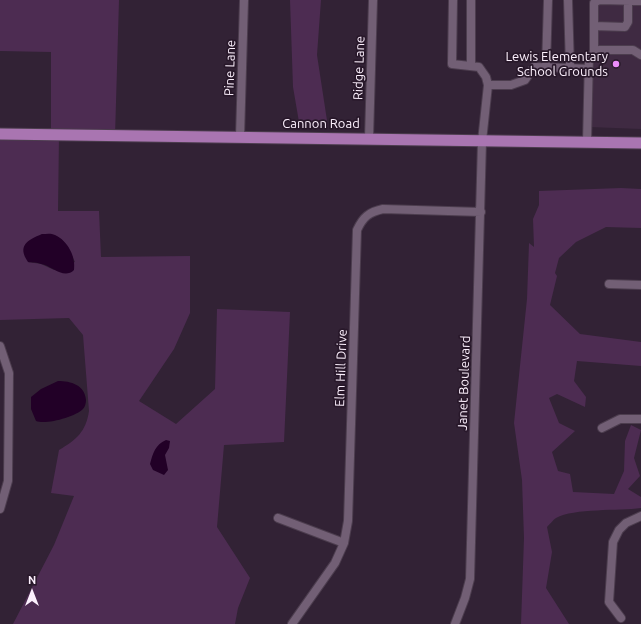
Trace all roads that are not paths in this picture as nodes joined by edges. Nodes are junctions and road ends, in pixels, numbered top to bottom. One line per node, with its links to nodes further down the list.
1 (244, 0): 19 (street, Pine Lane)
2 (373, 0): 20 (street, Ridge Lane)
3 (452, 0): 13 (street)
4 (471, 0): 13 (street)
5 (548, 0): 14 (street)
6 (568, 0): 15 (street)
7 (599, 0): 8 (street); 10 (street)
8 (628, 1): 9 (street); 10 (street)
9 (641, 1)
10 (594, 26): 11 (street)
11 (594, 54): 12 (street); 16 (street)
12 (641, 55)
13 (471, 66): 17 (street)
14 (546, 68): 15 (street); 17 (street)
15 (570, 68): 16 (street)
16 (588, 69): 22 (street)
17 (488, 85): 21 (street, Janet Boulevard)
18 (0, 134): 19 (main road, Cannon Road)
19 (240, 137): 20 (main road, Cannon Road)
20 (369, 138): 21 (main road, Cannon Road)
21 (482, 141): 22 (main road, Cannon Road); 24 (street, Janet Boulevard)
22 (586, 142): 23 (main road, Cannon Road)
23 (641, 143)
24 (481, 212): 33 (street, Elm Hill Drive); 36 (street, Janet Boulevard)
25 (609, 284): 26 (street)
26 (641, 285)
27 (0, 346): 30 (street)
28 (641, 419): 29 (street)
29 (602, 428)
30 (0, 509)
31 (641, 516): 34 (street)
32 (278, 518): 33 (street)
33 (344, 544): 35 (street, Elm Hill Drive)
34 (621, 618)
35 (292, 624)
36 (455, 624)

